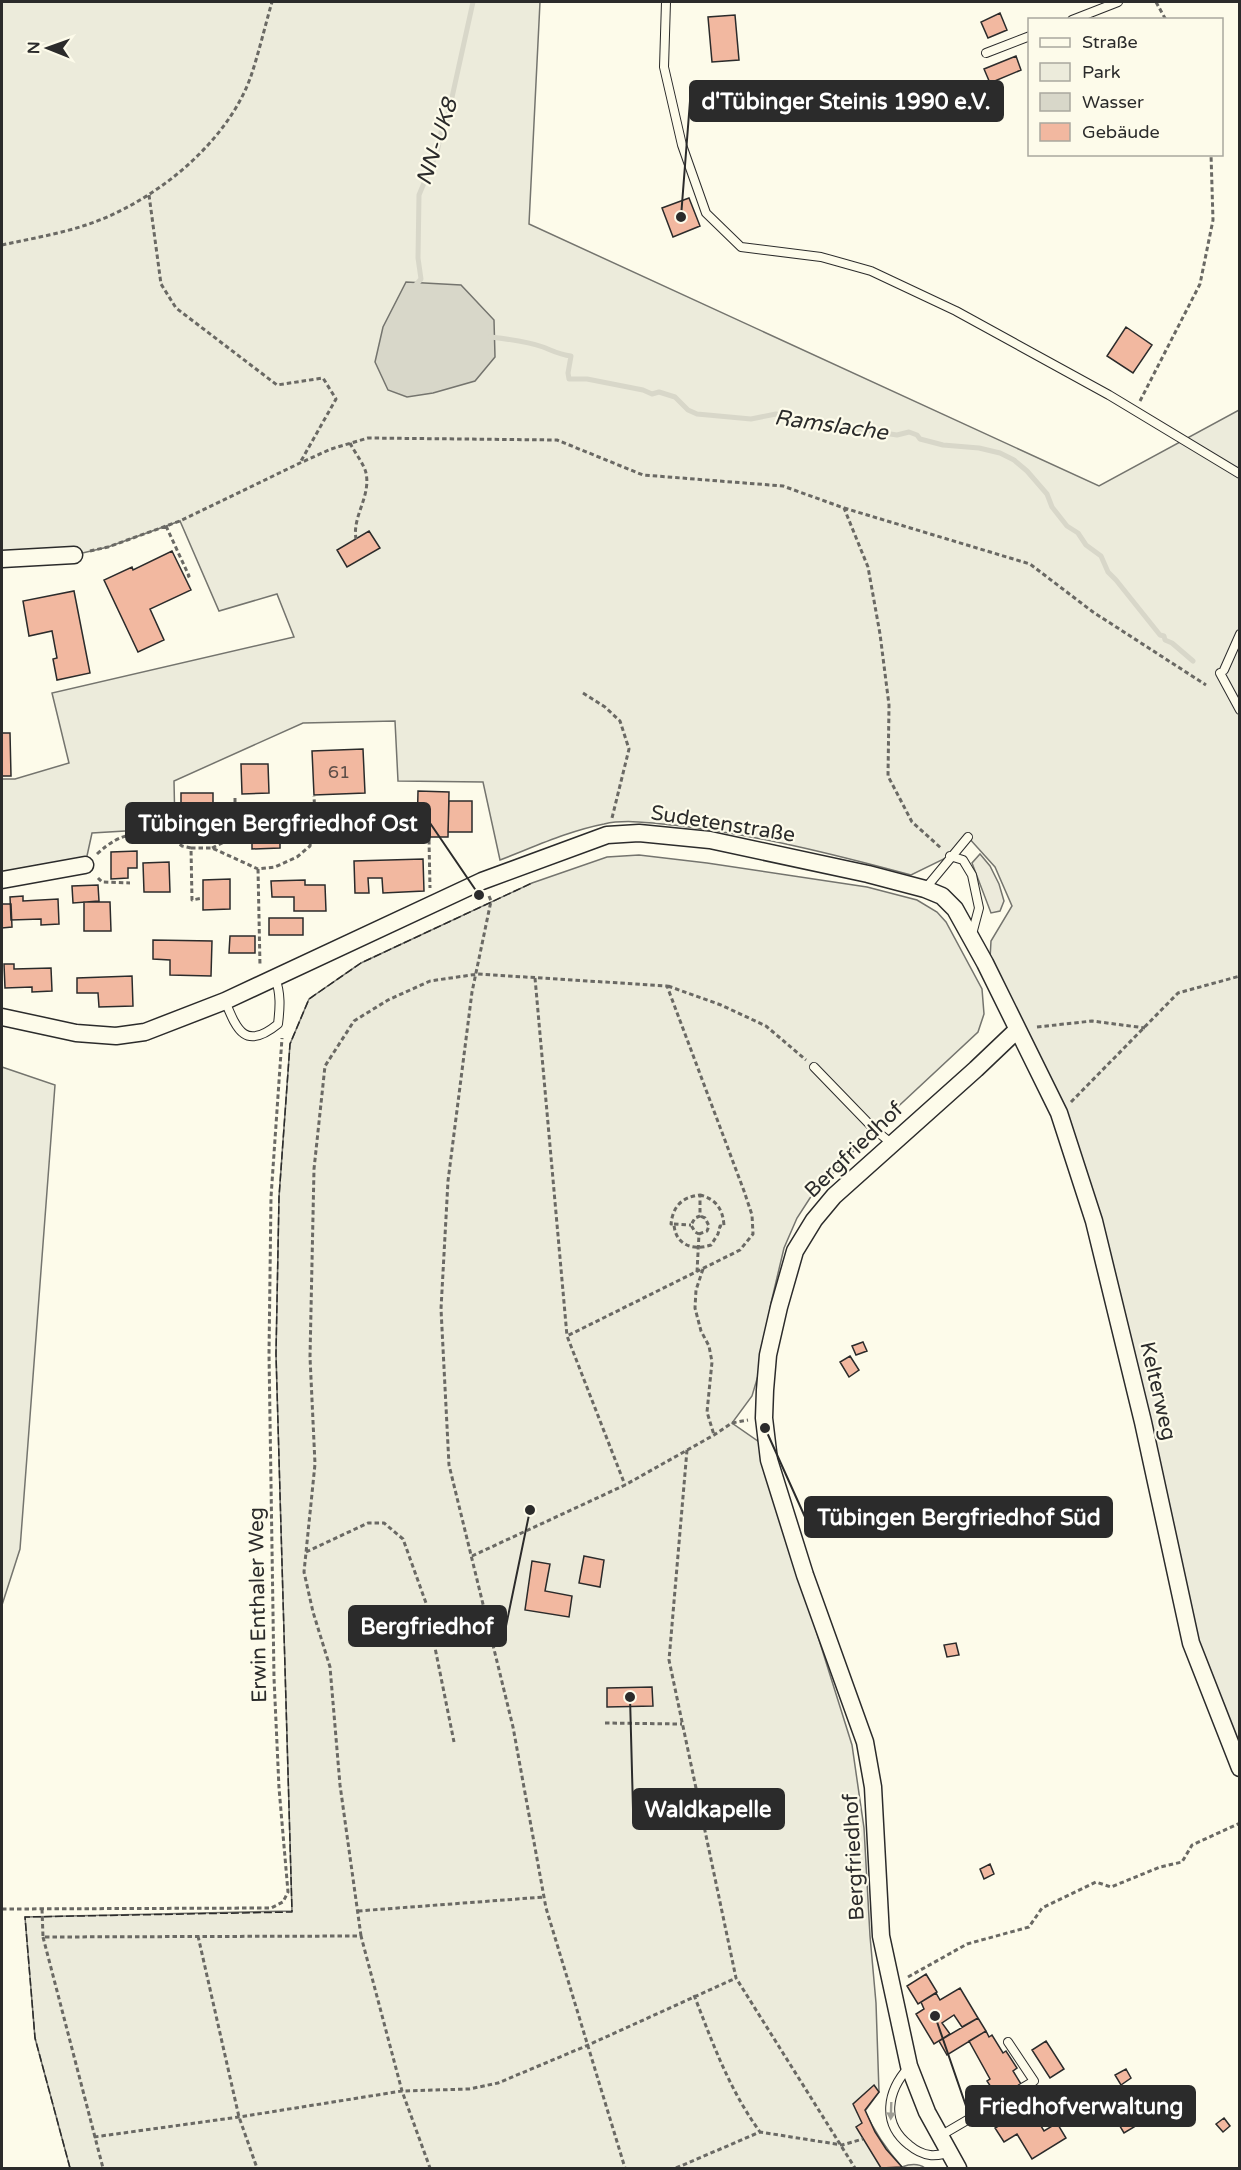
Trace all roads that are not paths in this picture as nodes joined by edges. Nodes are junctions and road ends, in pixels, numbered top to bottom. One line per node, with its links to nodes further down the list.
1 (666, 2): 6 (lane)
2 (1118, 2): 3 (lane)
3 (1077, 18)
4 (1028, 36): 5 (lane)
5 (986, 53)
6 (1239, 474)
7 (74, 555): 8 (street)
8 (2, 559)
9 (1239, 634): 10 (lane)
10 (1239, 710)
11 (968, 837): 12 (lane)
12 (950, 856): 15 (lane); 16 (lane)
13 (85, 865): 14 (street)
14 (2, 880)
15 (925, 889): 16 (street, Sudetenstraße); 17 (street, Sudetenstraße)
16 (971, 938): 20 (street, Sudetenstraße)
17 (268, 981): 18 (street, Sudetenstraße); 18 (lane)
18 (225, 1000): 19 (street, Sudetenstraße)
19 (2, 1017)
20 (1017, 1030): 22 (street, Bergfriedhof); 23 (street, Kelterweg)
21 (814, 1067): 22 (lane)
22 (891, 1143): 25 (street, Bergfriedhof)
23 (1239, 1768)
24 (1008, 2042): 26 (lane)
25 (909, 2066): 26 (street, Bergfriedhof); 27 (lane, one-way to 27)
26 (940, 2136): 27 (street, Bergfriedhof)
27 (949, 2153): 28 (street, Bergfriedhof)
28 (958, 2169)

